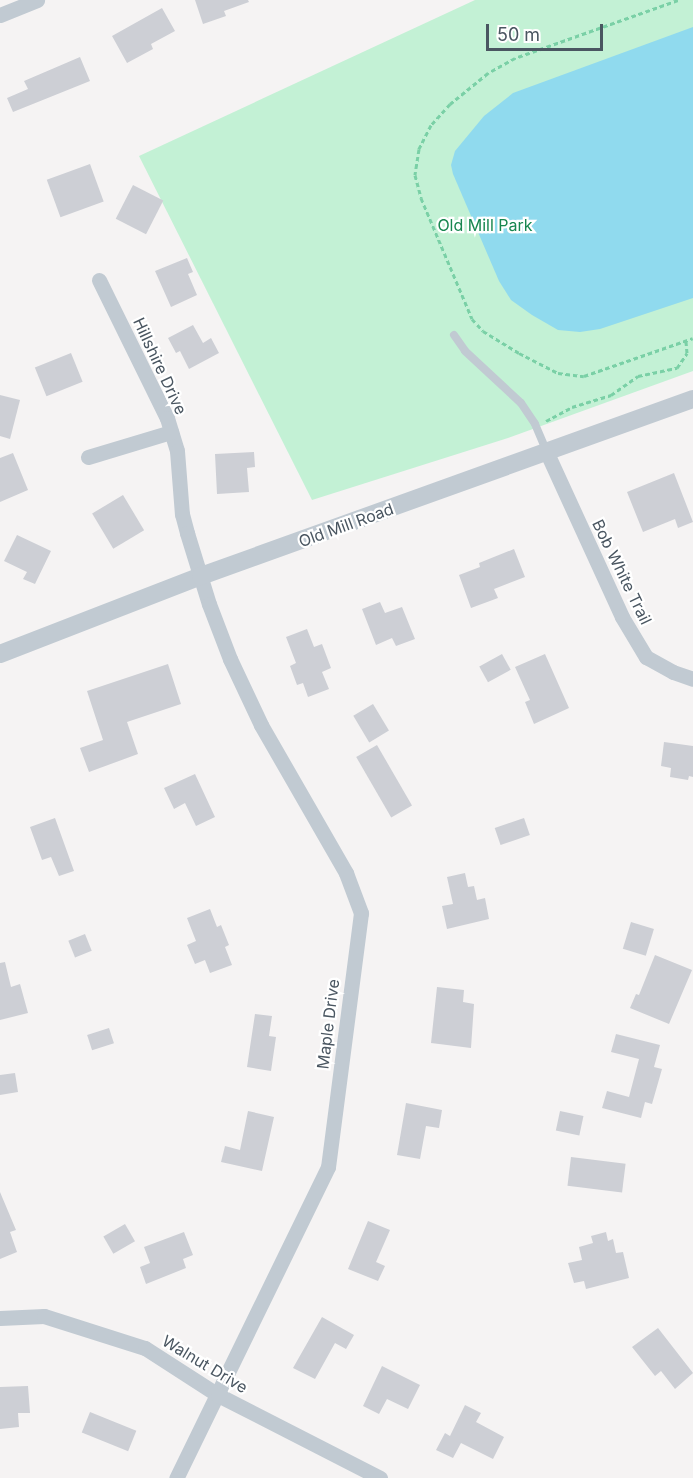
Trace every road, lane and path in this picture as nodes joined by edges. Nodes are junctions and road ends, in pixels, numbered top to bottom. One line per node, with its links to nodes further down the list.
1 (38, 0): 3 (street)
2 (678, 0): 7 (path)
3 (0, 15)
4 (99, 280): 10 (street, Hillshire Drive)
5 (453, 335): 9 (lane)
6 (693, 338): 7 (path)
7 (686, 340): 9 (path)
8 (693, 399): 11 (street, Old Mill Road)
9 (535, 424): 11 (lane)
10 (171, 432): 12 (street); 13 (street, Hillshire Drive)
11 (547, 453): 13 (street, Old Mill Road); 15 (street, Bob White Trail)
12 (88, 457)
13 (201, 576): 14 (street, Old Mill Road); 17 (street, Maple Drive)
14 (0, 654)
15 (693, 679)
16 (0, 1318): 17 (street, Walnut Drive)
17 (218, 1395): 18 (street, Maple Drive); 19 (street, Walnut Drive)
18 (176, 1478)
19 (380, 1478)

